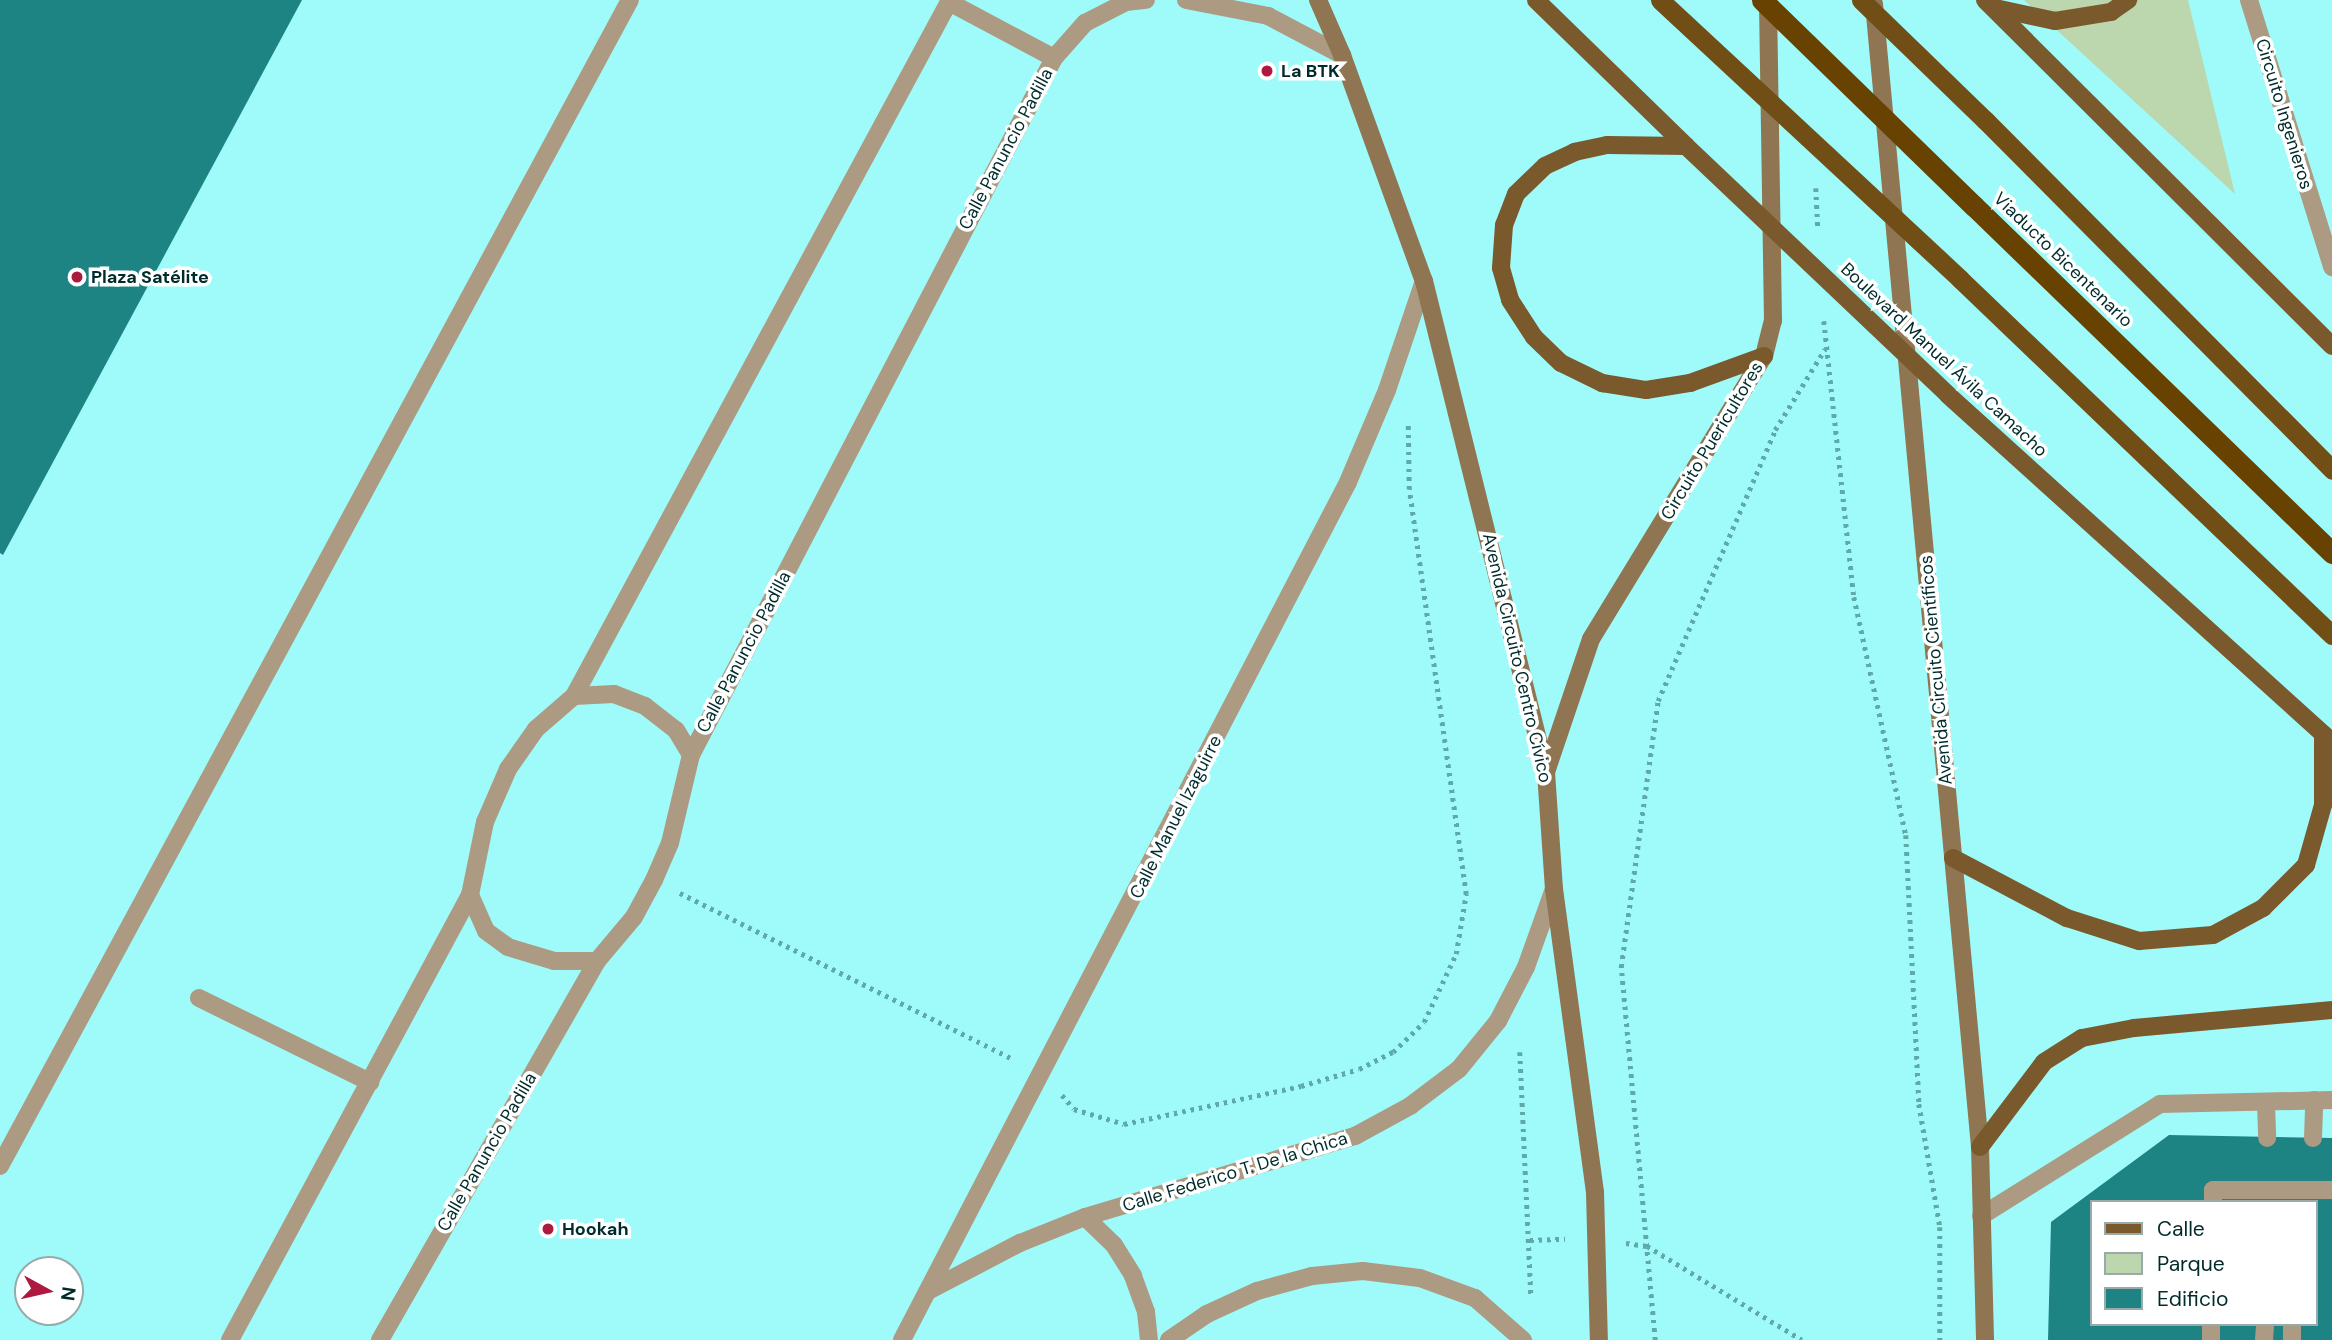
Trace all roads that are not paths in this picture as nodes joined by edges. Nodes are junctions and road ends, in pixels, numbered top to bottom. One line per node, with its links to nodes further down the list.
1 (630, 0): 41 (street)
2 (1146, 0): 16 (street, Calle Panuncio Padilla)
3 (1186, 0): 15 (street)
4 (1318, 0): 15 (main road, Avenida Circuito Centro Cívico)
5 (1536, 0): 17 (main road, Boulevard Manuel Ávila Camacho)
6 (1660, 0): 24 (highway, bridge)
7 (1762, 0): 23 (highway, Viaducto Bicentenario, bridge)
8 (1768, 0): 21 (main road, Circuito Puericultores)
9 (1861, 0): 22 (highway, bridge)
10 (1874, 0): 29 (main road, Avenida Circuito Científicos)
11 (2128, 0): 14 (main road)
12 (2249, 0): 18 (street, Circuito Ingenieros)
13 (949, 1): 16 (street); 25 (street)
14 (1990, 4): 20 (main road)
15 (1342, 55): 19 (main road, Avenida Circuito Centro Cívico)
16 (1054, 58): 27 (street, Calle Panuncio Padilla)
17 (1686, 146): 21 (main road); 26 (main road, Boulevard Manuel Ávila Camacho, bridge)
18 (2332, 267)
19 (1423, 281): 28 (main road, Avenida Circuito Centro Cívico); 46 (street, Calle Manuel Izaguirre)
20 (2332, 346)
21 (1764, 356): 28 (main road, Circuito Puericultores)
22 (2332, 470)
23 (2332, 553)
24 (2332, 635)
25 (573, 695): 27 (street); 31 (street)
26 (2327, 738): 29 (main road)
27 (691, 755): 32 (street, Calle Panuncio Padilla)
28 (1546, 772): 30 (main road, Avenida Circuito Centro Cívico)
29 (1953, 858): 40 (main road, Avenida Circuito Científicos)
30 (1554, 889): 45 (street, Calle Federico T. De la Chica); 53 (main road, Avenida Circuito Centro Cívico)
31 (470, 895): 32 (street); 35 (street)
32 (597, 961): 48 (street, Calle Panuncio Padilla)
33 (199, 998): 35 (street)
34 (2332, 1010): 40 (main road)
35 (370, 1082): 47 (street)
36 (2323, 1100): 37 (street); 39 (street)
37 (2266, 1104): 38 (street); 44 (street)
38 (2267, 1138)
39 (2313, 1138)
40 (1979, 1147): 44 (main road, Avenida Circuito Científicos)
41 (0, 1166)
42 (2332, 1190): 43 (street)
43 (2213, 1200)
44 (1981, 1216): 54 (main road, Avenida Circuito Científicos)
45 (1084, 1217): 46 (street, Calle Federico T. De la Chica); 50 (street)
46 (928, 1291): 49 (street, Calle Manuel Izaguirre)
47 (230, 1340)
48 (380, 1340)
49 (902, 1340)
50 (1149, 1340)
51 (1169, 1340): 52 (street)
52 (1523, 1340)
53 (1599, 1340)
54 (1985, 1340)

